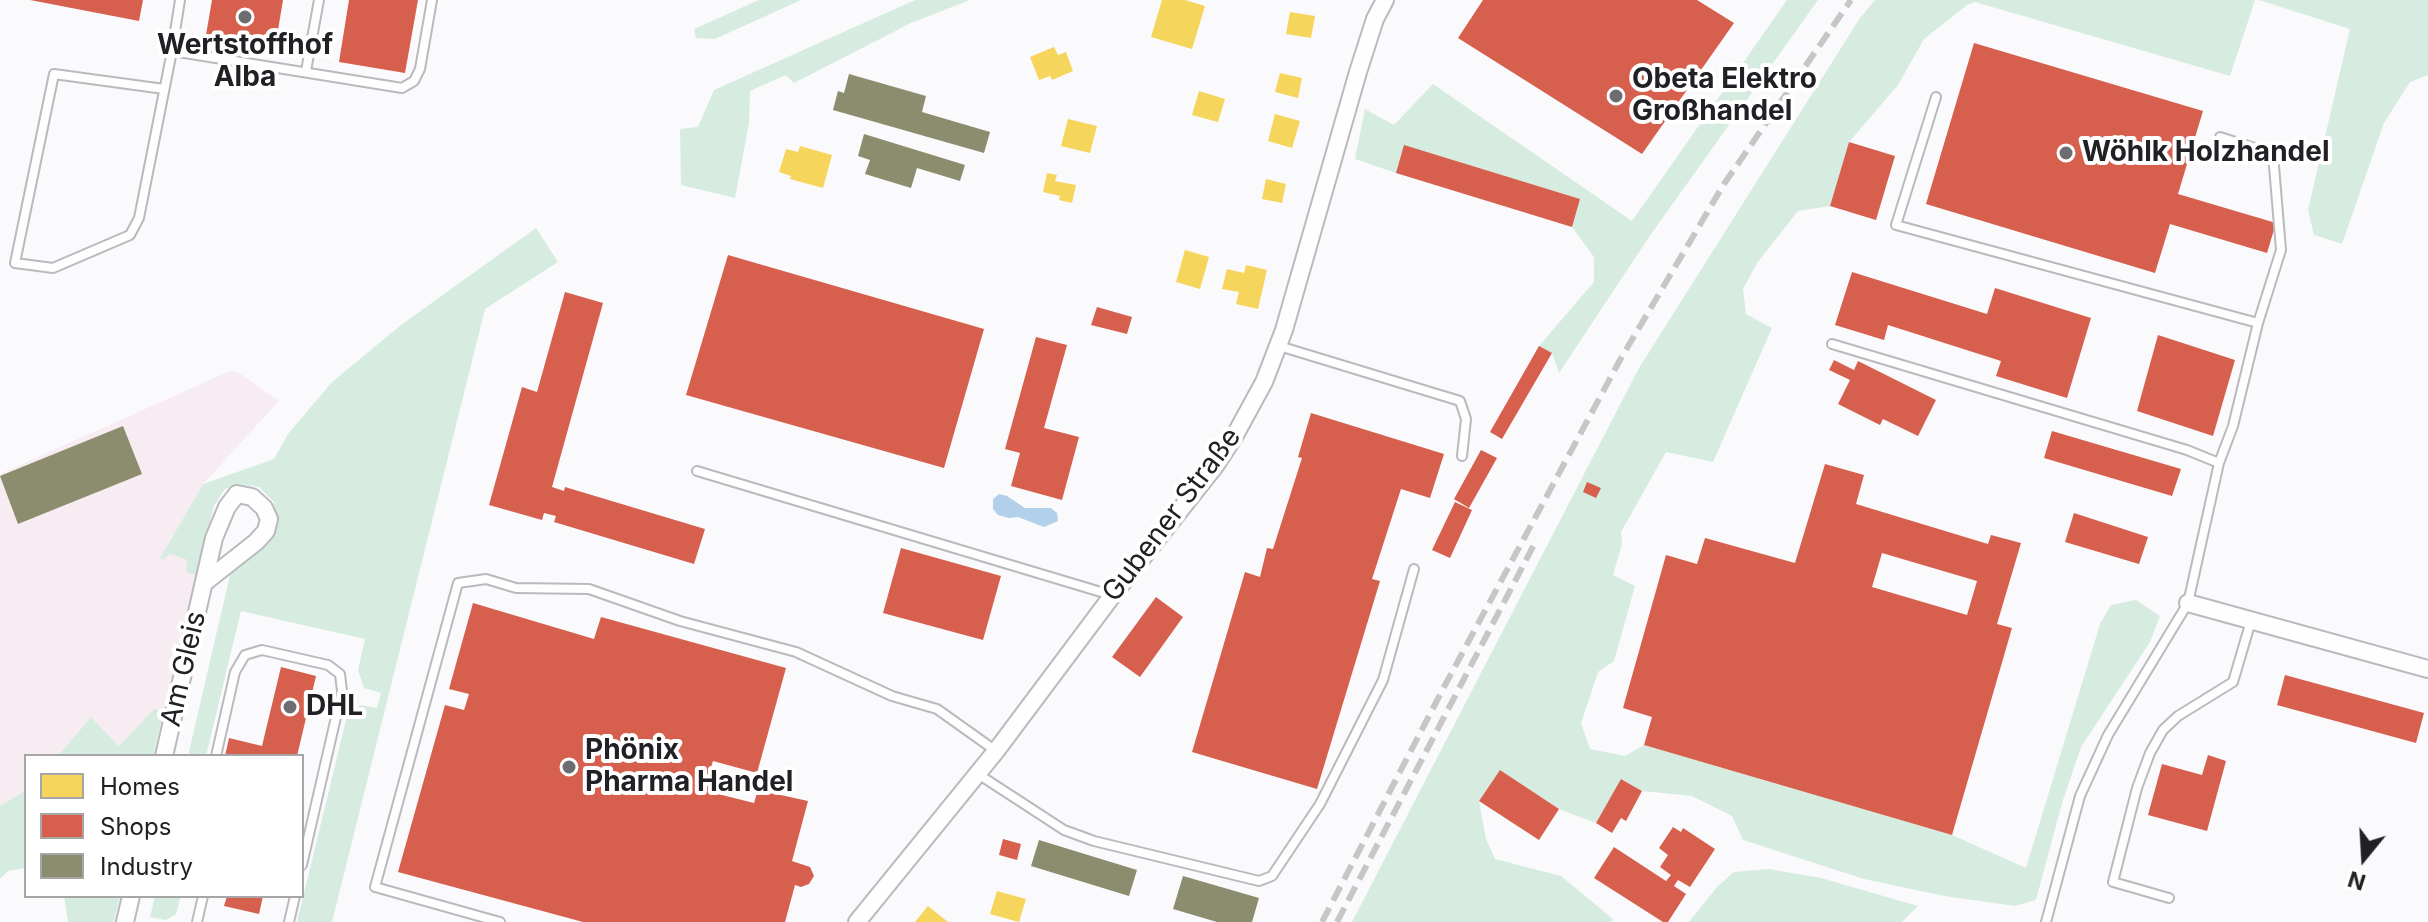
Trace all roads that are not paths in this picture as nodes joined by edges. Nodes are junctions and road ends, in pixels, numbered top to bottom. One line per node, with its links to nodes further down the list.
1 (180, 0): 5 (lane)
2 (319, 0): 6 (lane)
3 (432, 0): 6 (lane)
4 (1385, 0): 12 (street, Gubener Straße)
5 (172, 51): 6 (lane); 7 (lane)
6 (306, 71)
7 (164, 89): 7 (lane)
8 (1936, 97): 10 (lane)
9 (2220, 137): 10 (lane)
10 (2258, 323): 14 (lane)
11 (1832, 344): 14 (lane)
12 (1278, 346): 13 (lane); 18 (street, Gubener Straße)
13 (1462, 456)
14 (2219, 463): 19 (lane)
15 (697, 471): 18 (lane)
16 (1414, 569): 25 (lane)
17 (204, 583): 17 (street, Am Gleis); 23 (street, Am Gleis)
18 (1112, 596): 22 (street, Gubener Straße)
19 (2188, 603): 20 (street); 36 (lane)
20 (2251, 621): 21 (street); 30 (lane)
21 (2428, 669)
22 (996, 751): 25 (street, Gubener Straße); 34 (lane)
23 (164, 754)
24 (216, 754): 26 (lane)
25 (977, 773): 35 (street, Gubener Straße)
26 (304, 856)
27 (131, 898): 31 (street)
28 (203, 898): 32 (lane)
29 (295, 898): 33 (lane)
30 (2169, 898)
31 (125, 922)
32 (197, 922)
33 (289, 922)
34 (500, 922)
35 (857, 922)
36 (2046, 922)

